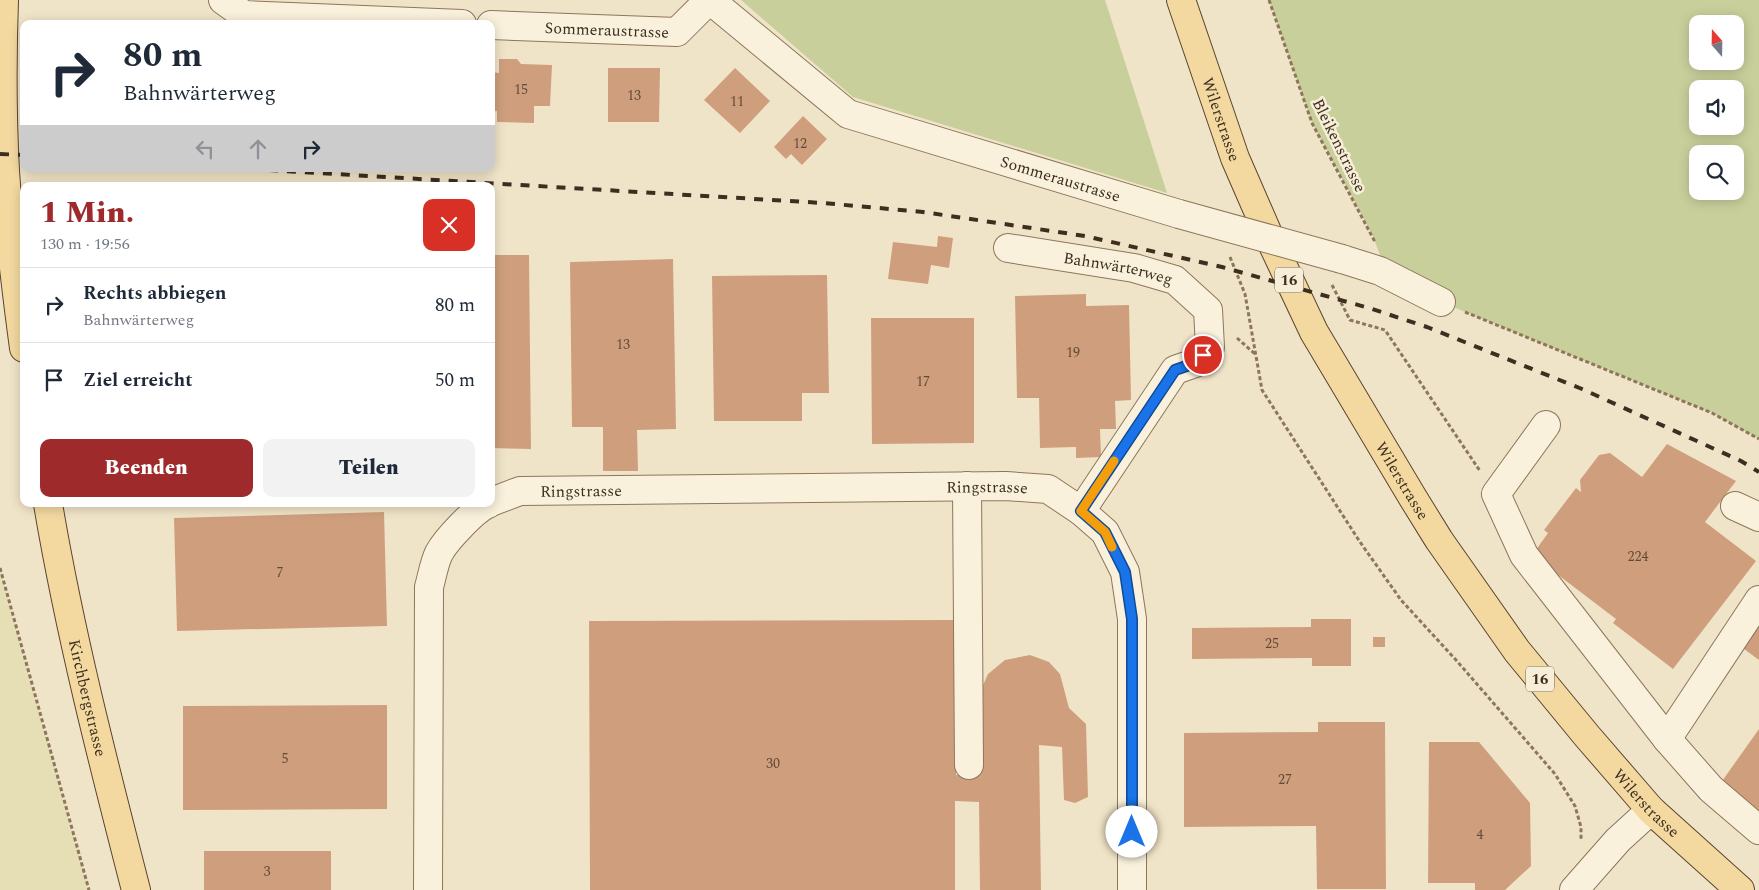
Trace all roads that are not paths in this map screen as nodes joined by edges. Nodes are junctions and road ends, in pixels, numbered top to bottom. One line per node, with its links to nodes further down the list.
1 (4, 0): 9 (main road)
2 (223, 0): 5 (street)
3 (710, 0): 6 (street, Sommeraustrasse); 8 (street, Sommeraustrasse, bridge)
4 (1181, 0): 19 (main road, Wilerstrasse / 16)
5 (365, 20)
6 (495, 25)
7 (1008, 248): 15 (street, Bahnwärterweg)
8 (1441, 302)
9 (20, 314)
10 (1546, 425): 17 (street)
11 (967, 486): 12 (street, Ringstrasse); 15 (street, Ringstrasse); 18 (street)
12 (495, 501)
13 (49, 507): 21 (main road, Kirchbergstrasse)
14 (481, 507): 22 (street, Ringstrasse)
15 (1081, 511): 23 (street, Ringstrasse)
16 (1759, 600): 17 (street)
17 (1667, 740): 20 (street)
18 (969, 765)
19 (1651, 810): 24 (street); 25 (main road, Wilerstrasse / 16)
20 (1759, 830)
21 (136, 890)
22 (428, 890)
23 (1132, 890)
24 (1574, 890)
25 (1740, 890)

